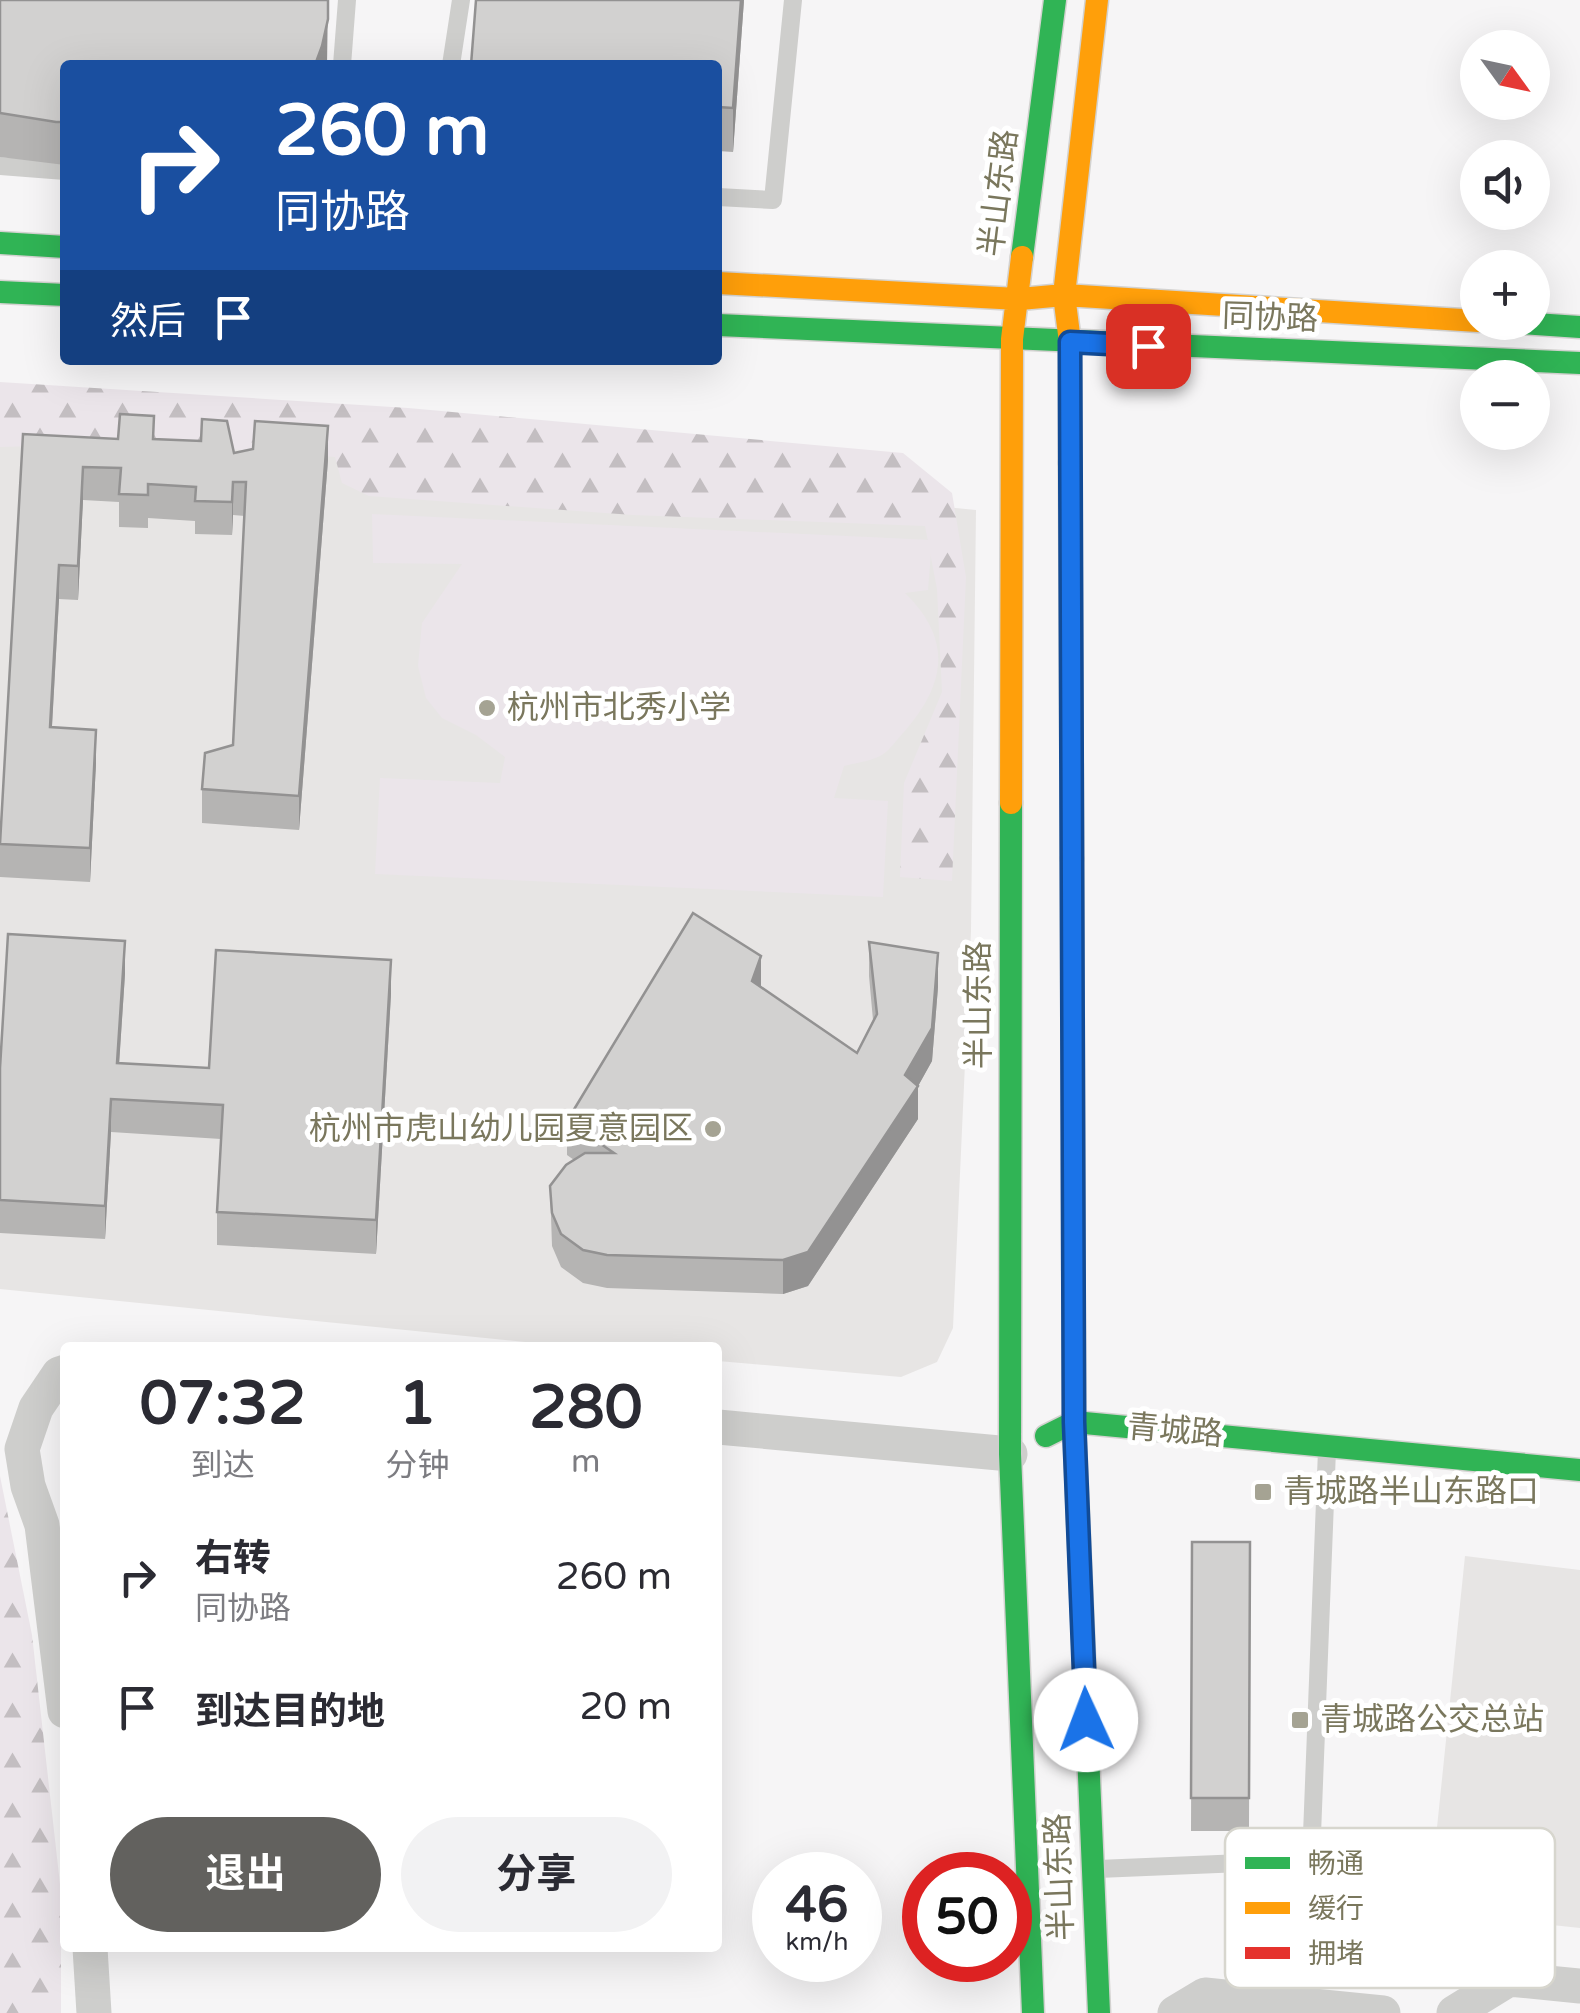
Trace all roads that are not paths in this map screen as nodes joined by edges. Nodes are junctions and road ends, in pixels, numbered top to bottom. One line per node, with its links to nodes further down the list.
1 (347, 0): 6 (lane)
2 (461, 0): 7 (lane)
3 (793, 0): 10 (lane)
4 (1055, 0): 17 (main road, 半山东路)
5 (1097, 0): 16 (main road, 半山东路)
6 (342, 60)
7 (453, 60)
8 (0, 166): 9 (lane)
9 (60, 171)
10 (722, 197)
11 (0, 243): 12 (main road)
12 (60, 247)
13 (722, 283): 17 (main road, 同协路)
14 (0, 292): 15 (main road)
15 (60, 296)
16 (1064, 296): 17 (main road, 同协路); 18 (main road, 同协路); 23 (main road, 半山东路)
17 (1020, 299): 22 (main road, 半山东路)
18 (1460, 320)
19 (1550, 325): 21 (main road)
20 (722, 326): 22 (main road, 同协路)
21 (1580, 327)
22 (1012, 339): 23 (main road, 同协路); 29 (main road, 半山东路)
23 (1070, 342): 24 (main road, 同协路); 26 (main road, 半山东路)
24 (1580, 364)
25 (60, 1376): 31 (street)
26 (1074, 1422): 28 (main road, 青城路); 29 (main road); 34 (main road, 半山东路)
27 (722, 1427): 29 (street)
28 (1328, 1445): 30 (main road, 青城路); 32 (lane)
29 (1010, 1454): 40 (main road, 半山东路)
30 (1580, 1470)
31 (60, 1671)
32 (1312, 1828)
33 (1225, 1864): 34 (lane)
34 (1093, 1869): 41 (main road, 半山东路)
35 (90, 1952): 39 (street)
36 (1555, 1984): 37 (street)
37 (1580, 1986)
38 (1494, 1988): 44 (street)
39 (94, 2013)
40 (1033, 2013)
41 (1099, 2013)
42 (1175, 2013): 43 (street)
43 (1383, 2013)
44 (1454, 2013)

